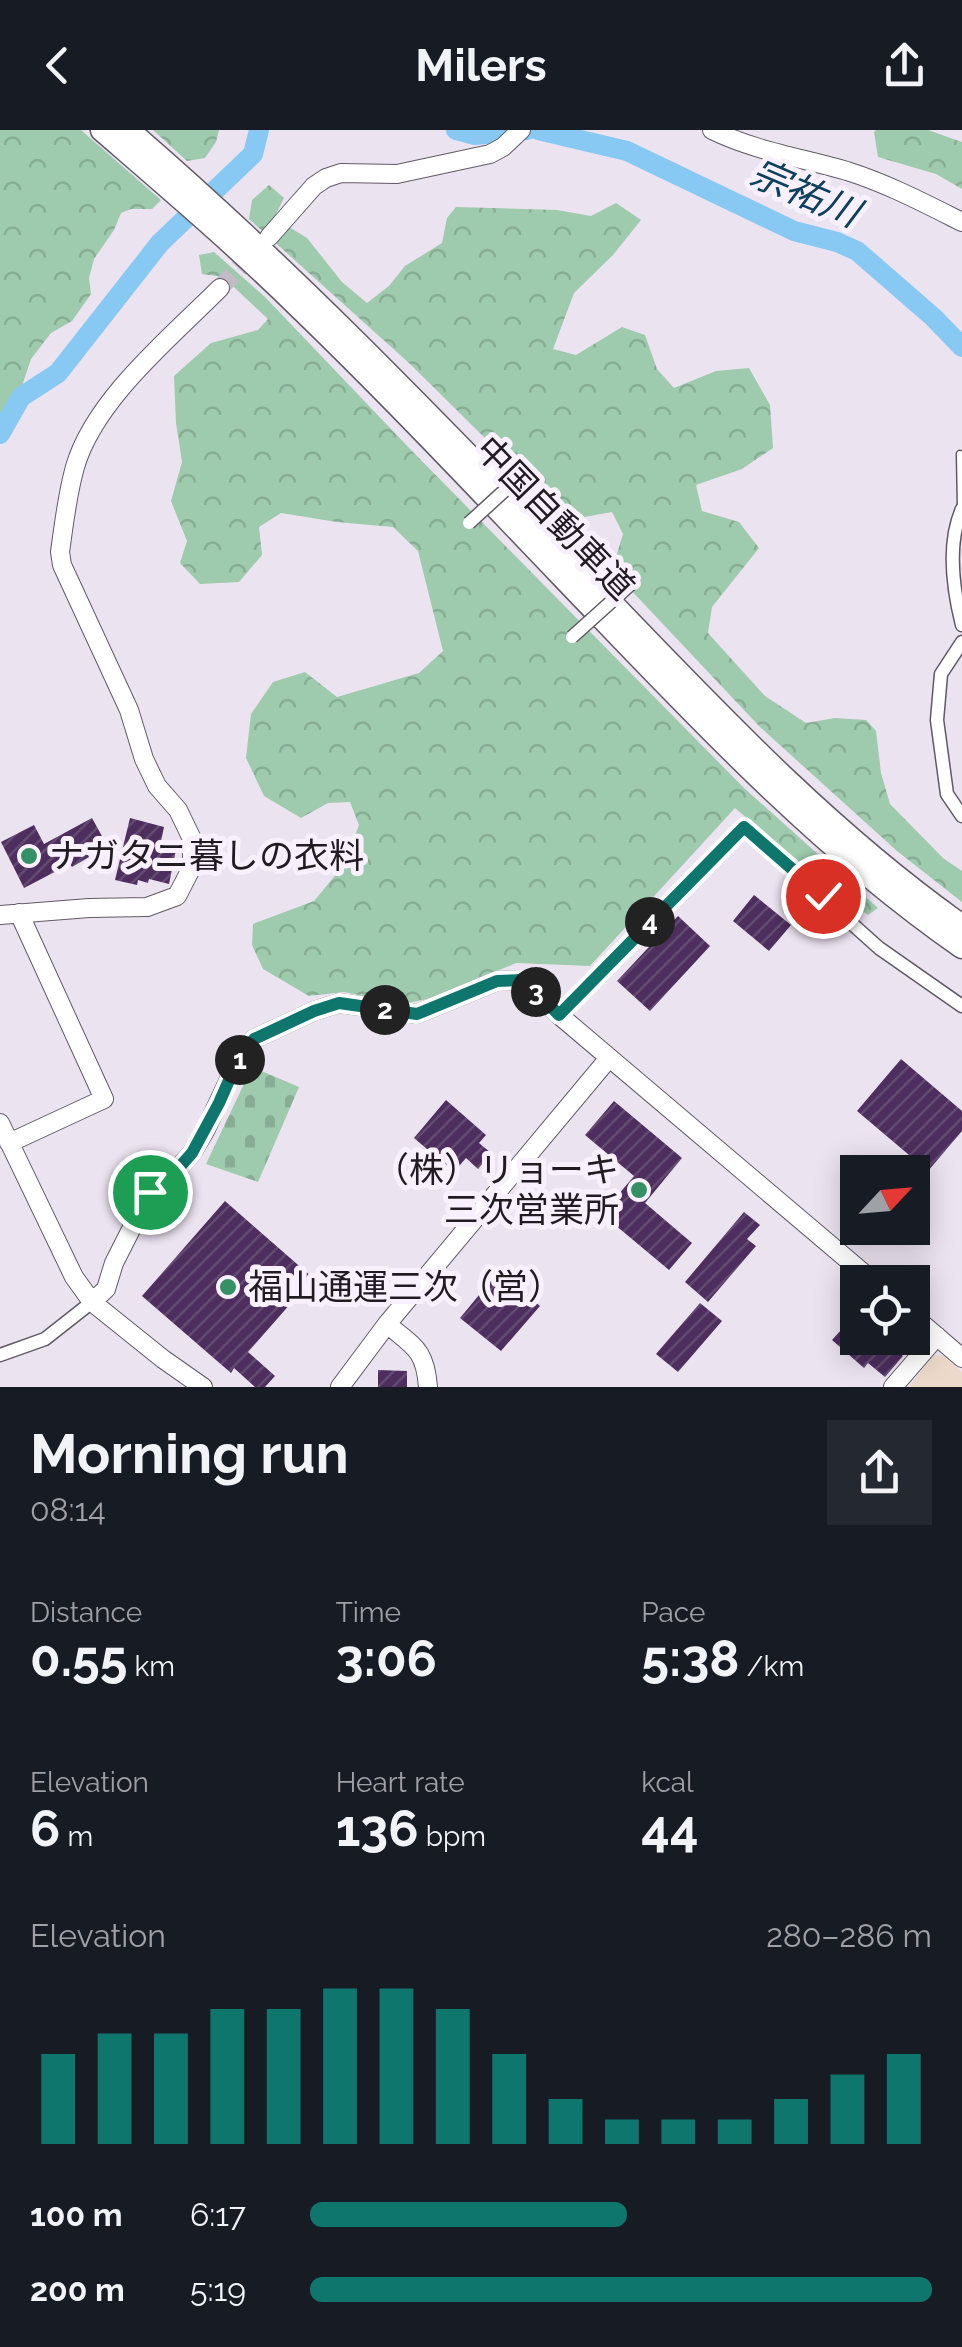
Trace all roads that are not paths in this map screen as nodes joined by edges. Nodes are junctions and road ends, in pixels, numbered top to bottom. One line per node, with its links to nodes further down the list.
1 (102, 130): 5 (highway, 中国自動車道)
2 (128, 130): 5 (highway, 中国自動車道)
3 (712, 130): 7 (street)
4 (518, 134): 8 (street)
5 (183, 188): 6 (highway, 中国自動車道)
6 (214, 216): 20 (highway, 中国自動車道); 21 (highway, 中国自動車道)
7 (962, 222)
8 (269, 236)
9 (220, 288): 19 (street)
10 (960, 454): 12 (lane)
11 (526, 471): 13 (street, bridge)
12 (962, 509): 15 (street)
13 (469, 524)
14 (632, 583): 16 (street, bridge)
15 (962, 625)
16 (572, 637)
17 (962, 642): 18 (street)
18 (962, 816)
19 (10, 914): 26 (street)
20 (962, 926)
21 (962, 947)
22 (962, 1006): 23 (street)
23 (559, 1015): 24 (street); 28 (street)
24 (610, 1058): 27 (street); 29 (street)
25 (0, 1123): 26 (street)
26 (10, 1144): 28 (street)
27 (854, 1265)
28 (92, 1302): 32 (street); 34 (street)
29 (387, 1324): 35 (street); 36 (street)
30 (930, 1330): 31 (street)
31 (937, 1336): 33 (street); 37 (street)
32 (0, 1354)
33 (962, 1358)
34 (204, 1387)
35 (340, 1387)
36 (428, 1387)
37 (894, 1387)

